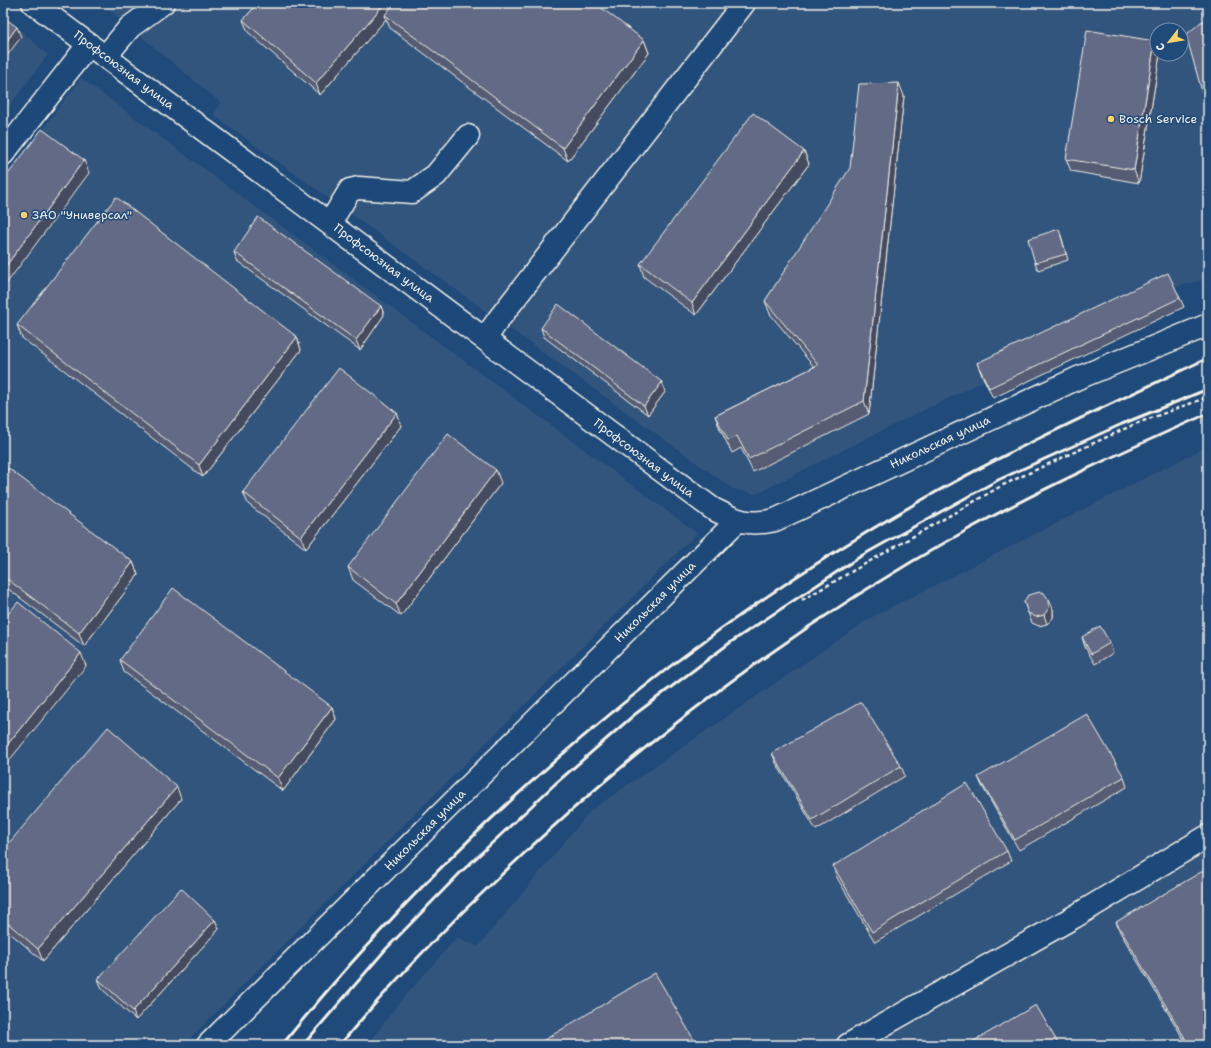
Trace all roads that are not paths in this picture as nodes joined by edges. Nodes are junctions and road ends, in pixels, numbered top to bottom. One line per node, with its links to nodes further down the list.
1 (33, 3): 4 (street, Профсоюзная улица)
2 (163, 3): 4 (street)
3 (744, 3): 9 (street)
4 (97, 50): 6 (street); 7 (street, Профсоюзная улица)
5 (468, 136): 7 (street)
6 (3, 154)
7 (330, 223): 9 (street, Профсоюзная улица)
8 (1208, 325): 10 (street, Никольская улица)
9 (485, 339): 10 (street, Профсоюзная улица)
10 (737, 521): 12 (street, Никольская улица)
11 (1208, 836): 13 (street)
12 (208, 1045)
13 (848, 1045)

